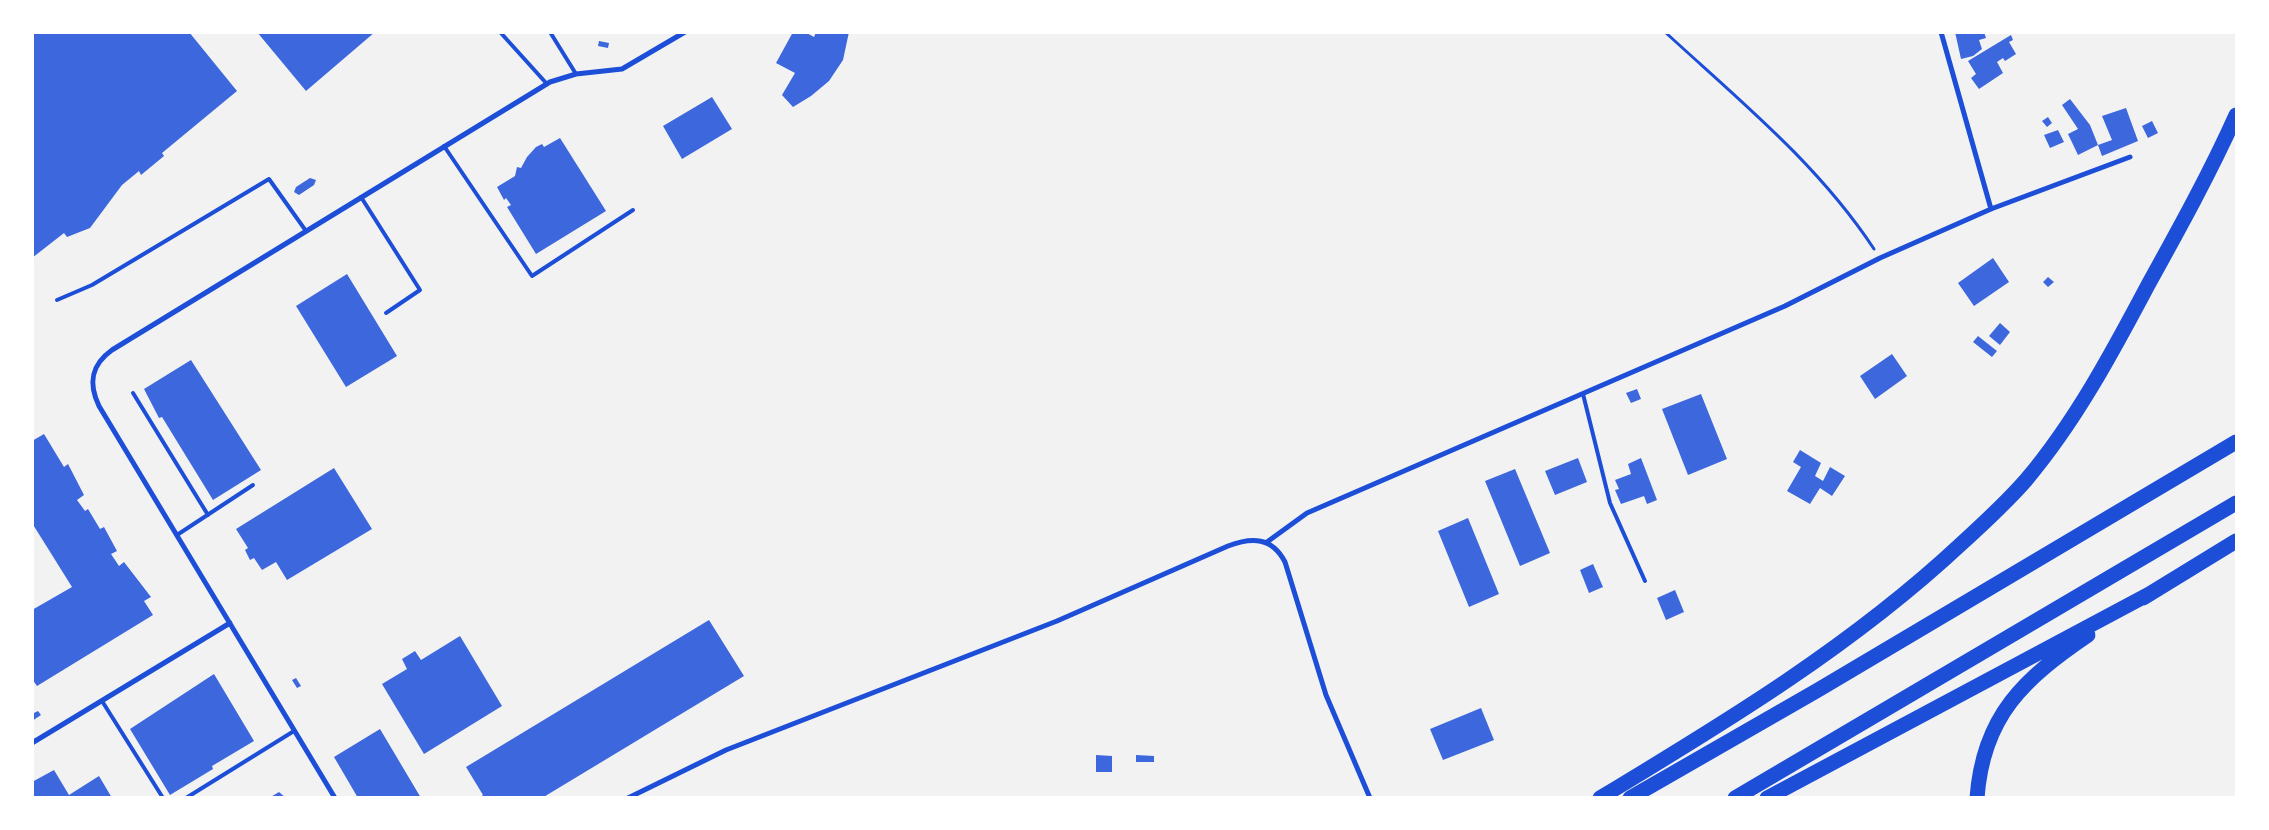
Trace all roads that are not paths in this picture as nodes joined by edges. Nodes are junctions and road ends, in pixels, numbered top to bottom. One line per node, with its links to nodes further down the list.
1 (500, 32): 6 (lane)
2 (550, 32): 5 (lane)
3 (685, 32): 5 (street)
4 (1940, 32): 11 (street)
5 (576, 74): 6 (street)
6 (547, 84): 8 (street)
7 (2236, 115): 36 (highway)
8 (444, 146): 10 (street); 12 (lane)
9 (2130, 157): 11 (street)
10 (362, 197): 13 (street); 15 (lane)
11 (1991, 209): 17 (street)
12 (633, 210)
13 (306, 231): 14 (lane); 22 (street)
14 (57, 300)
15 (386, 313)
16 (133, 393): 21 (lane)
17 (1583, 394): 24 (street); 25 (lane)
18 (2236, 442): 37 (highway)
19 (254, 485): 21 (lane)
20 (2236, 503): 38 (highway)
21 (208, 515): 22 (lane)
22 (177, 535): 27 (street)
23 (2236, 541): 26 (highway)
24 (1267, 542): 34 (street); 35 (street)
25 (1645, 581)
26 (2151, 593): 39 (highway); 40 (highway)
27 (230, 623): 28 (street); 29 (street)
28 (102, 701): 30 (street); 31 (lane)
29 (294, 731): 32 (lane); 33 (street)
30 (32, 743)
31 (163, 798)
32 (186, 798)
33 (335, 798)
34 (628, 798)
35 (1370, 798)
36 (1600, 798)
37 (1630, 798)
38 (1735, 798)
39 (1767, 798)
40 (1978, 798)

